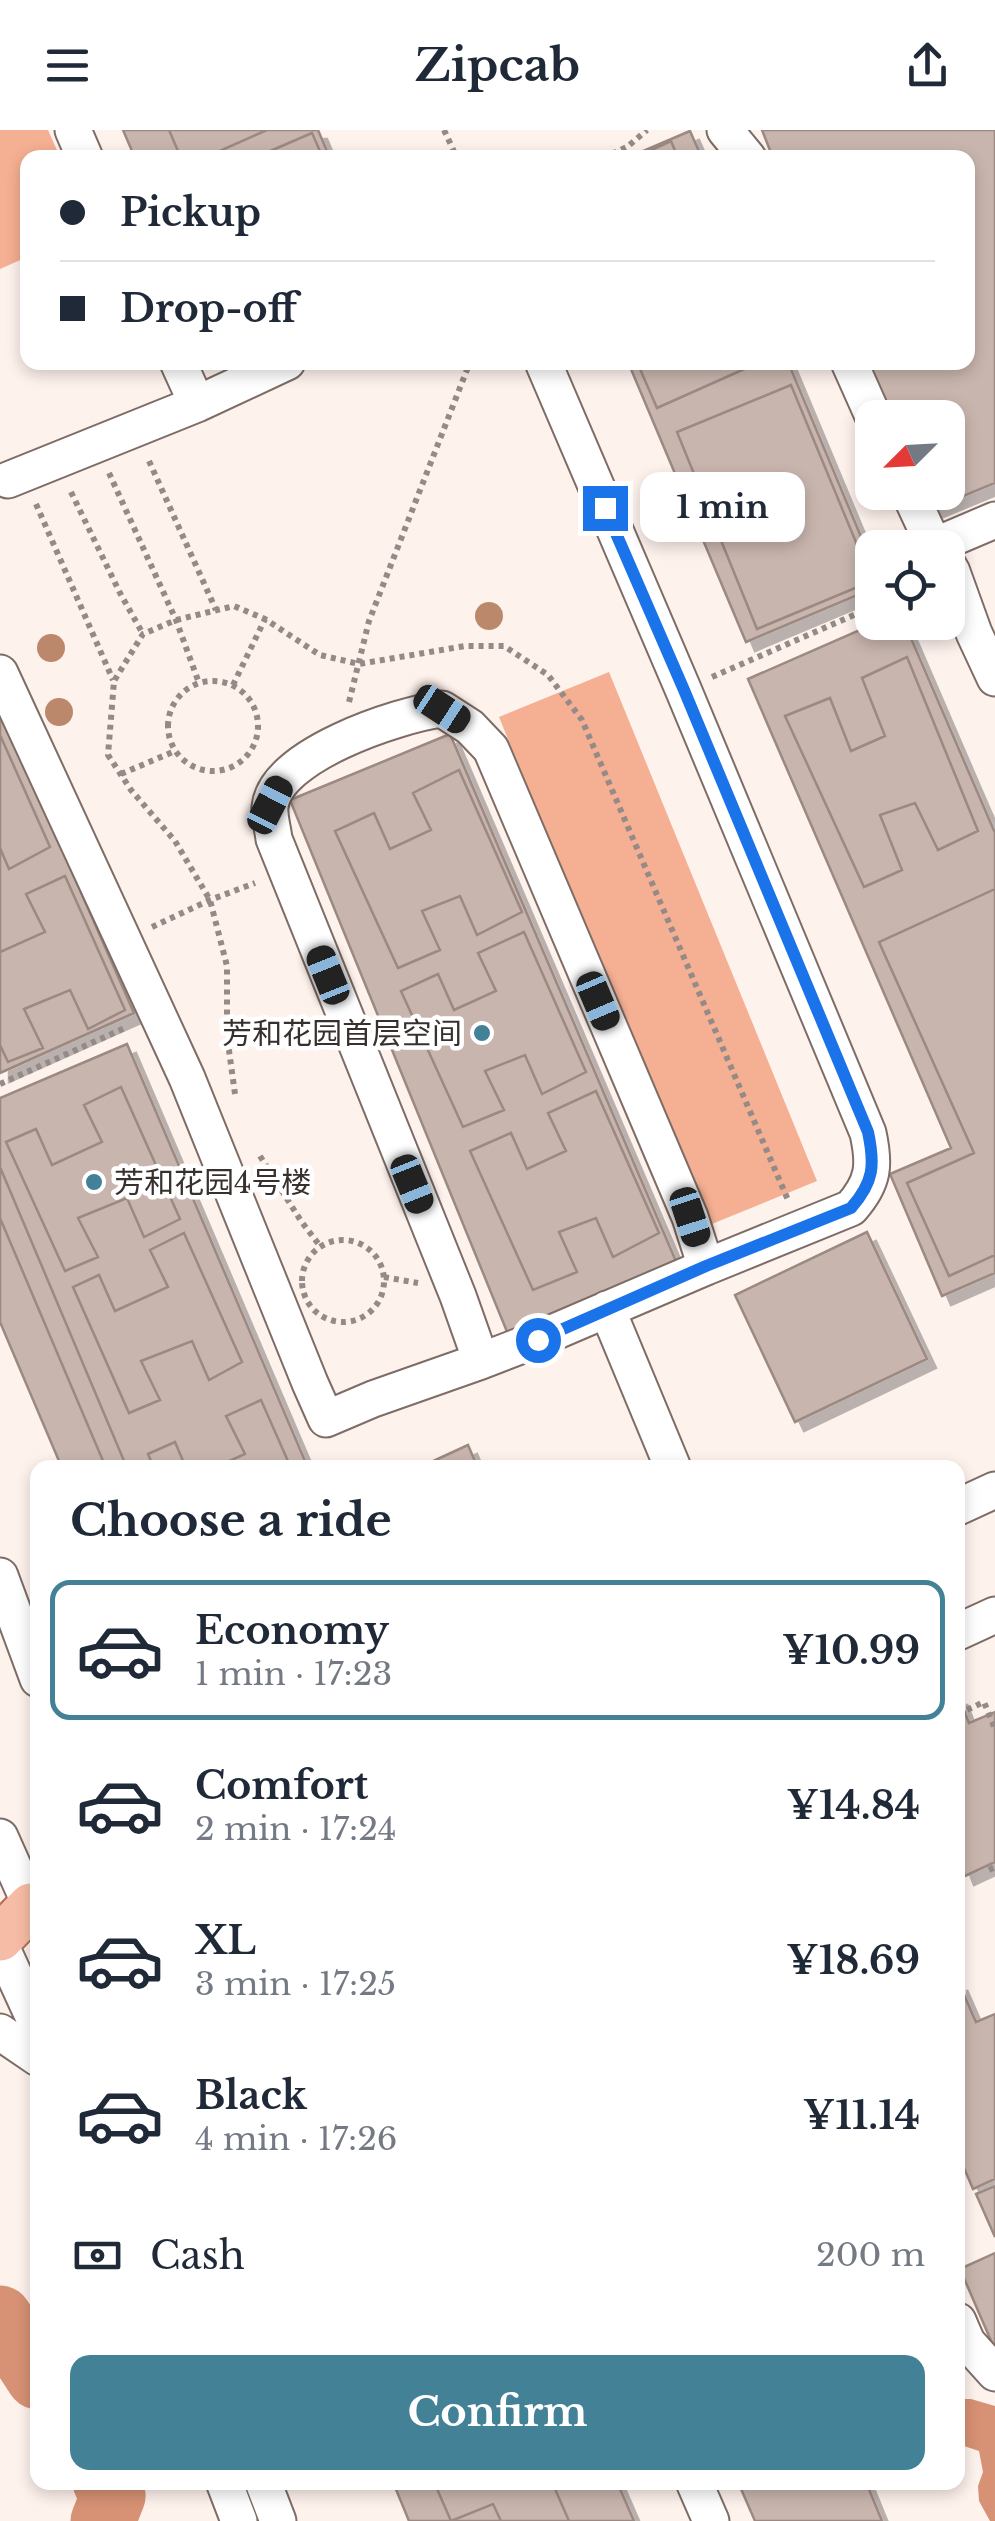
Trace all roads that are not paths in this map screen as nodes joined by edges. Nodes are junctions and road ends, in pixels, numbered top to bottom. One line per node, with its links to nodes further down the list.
1 (726, 130): 2 (street)
2 (742, 150)
3 (182, 370): 8 (street)
4 (270, 370): 8 (street)
5 (546, 370): 16 (street)
6 (853, 370): 7 (street)
7 (866, 400)
8 (197, 404): 9 (street)
9 (8, 480)
10 (995, 520): 11 (street)
11 (965, 533)
12 (965, 594): 13 (street)
13 (985, 628): 15 (street)
14 (0, 672): 18 (street)
15 (995, 678)
16 (706, 1266): 17 (street); 18 (street)
17 (607, 1310): 18 (street); 19 (street)
18 (481, 1361)
19 (670, 1460)
20 (995, 1490): 21 (street)
21 (965, 1504)
22 (0, 1576): 25 (street)
23 (995, 1615): 24 (street)
24 (965, 1629)
25 (30, 1657)
26 (0, 1837): 27 (street)
27 (18, 1919): 28 (street)
28 (30, 1984)
29 (0, 2032): 30 (street)
30 (30, 2053)
31 (965, 2337): 32 (street)
32 (995, 2373)
33 (227, 2490): 36 (street)
34 (266, 2490): 37 (street)
35 (697, 2490): 38 (street)
36 (239, 2521)
37 (278, 2521)
38 (711, 2521)

